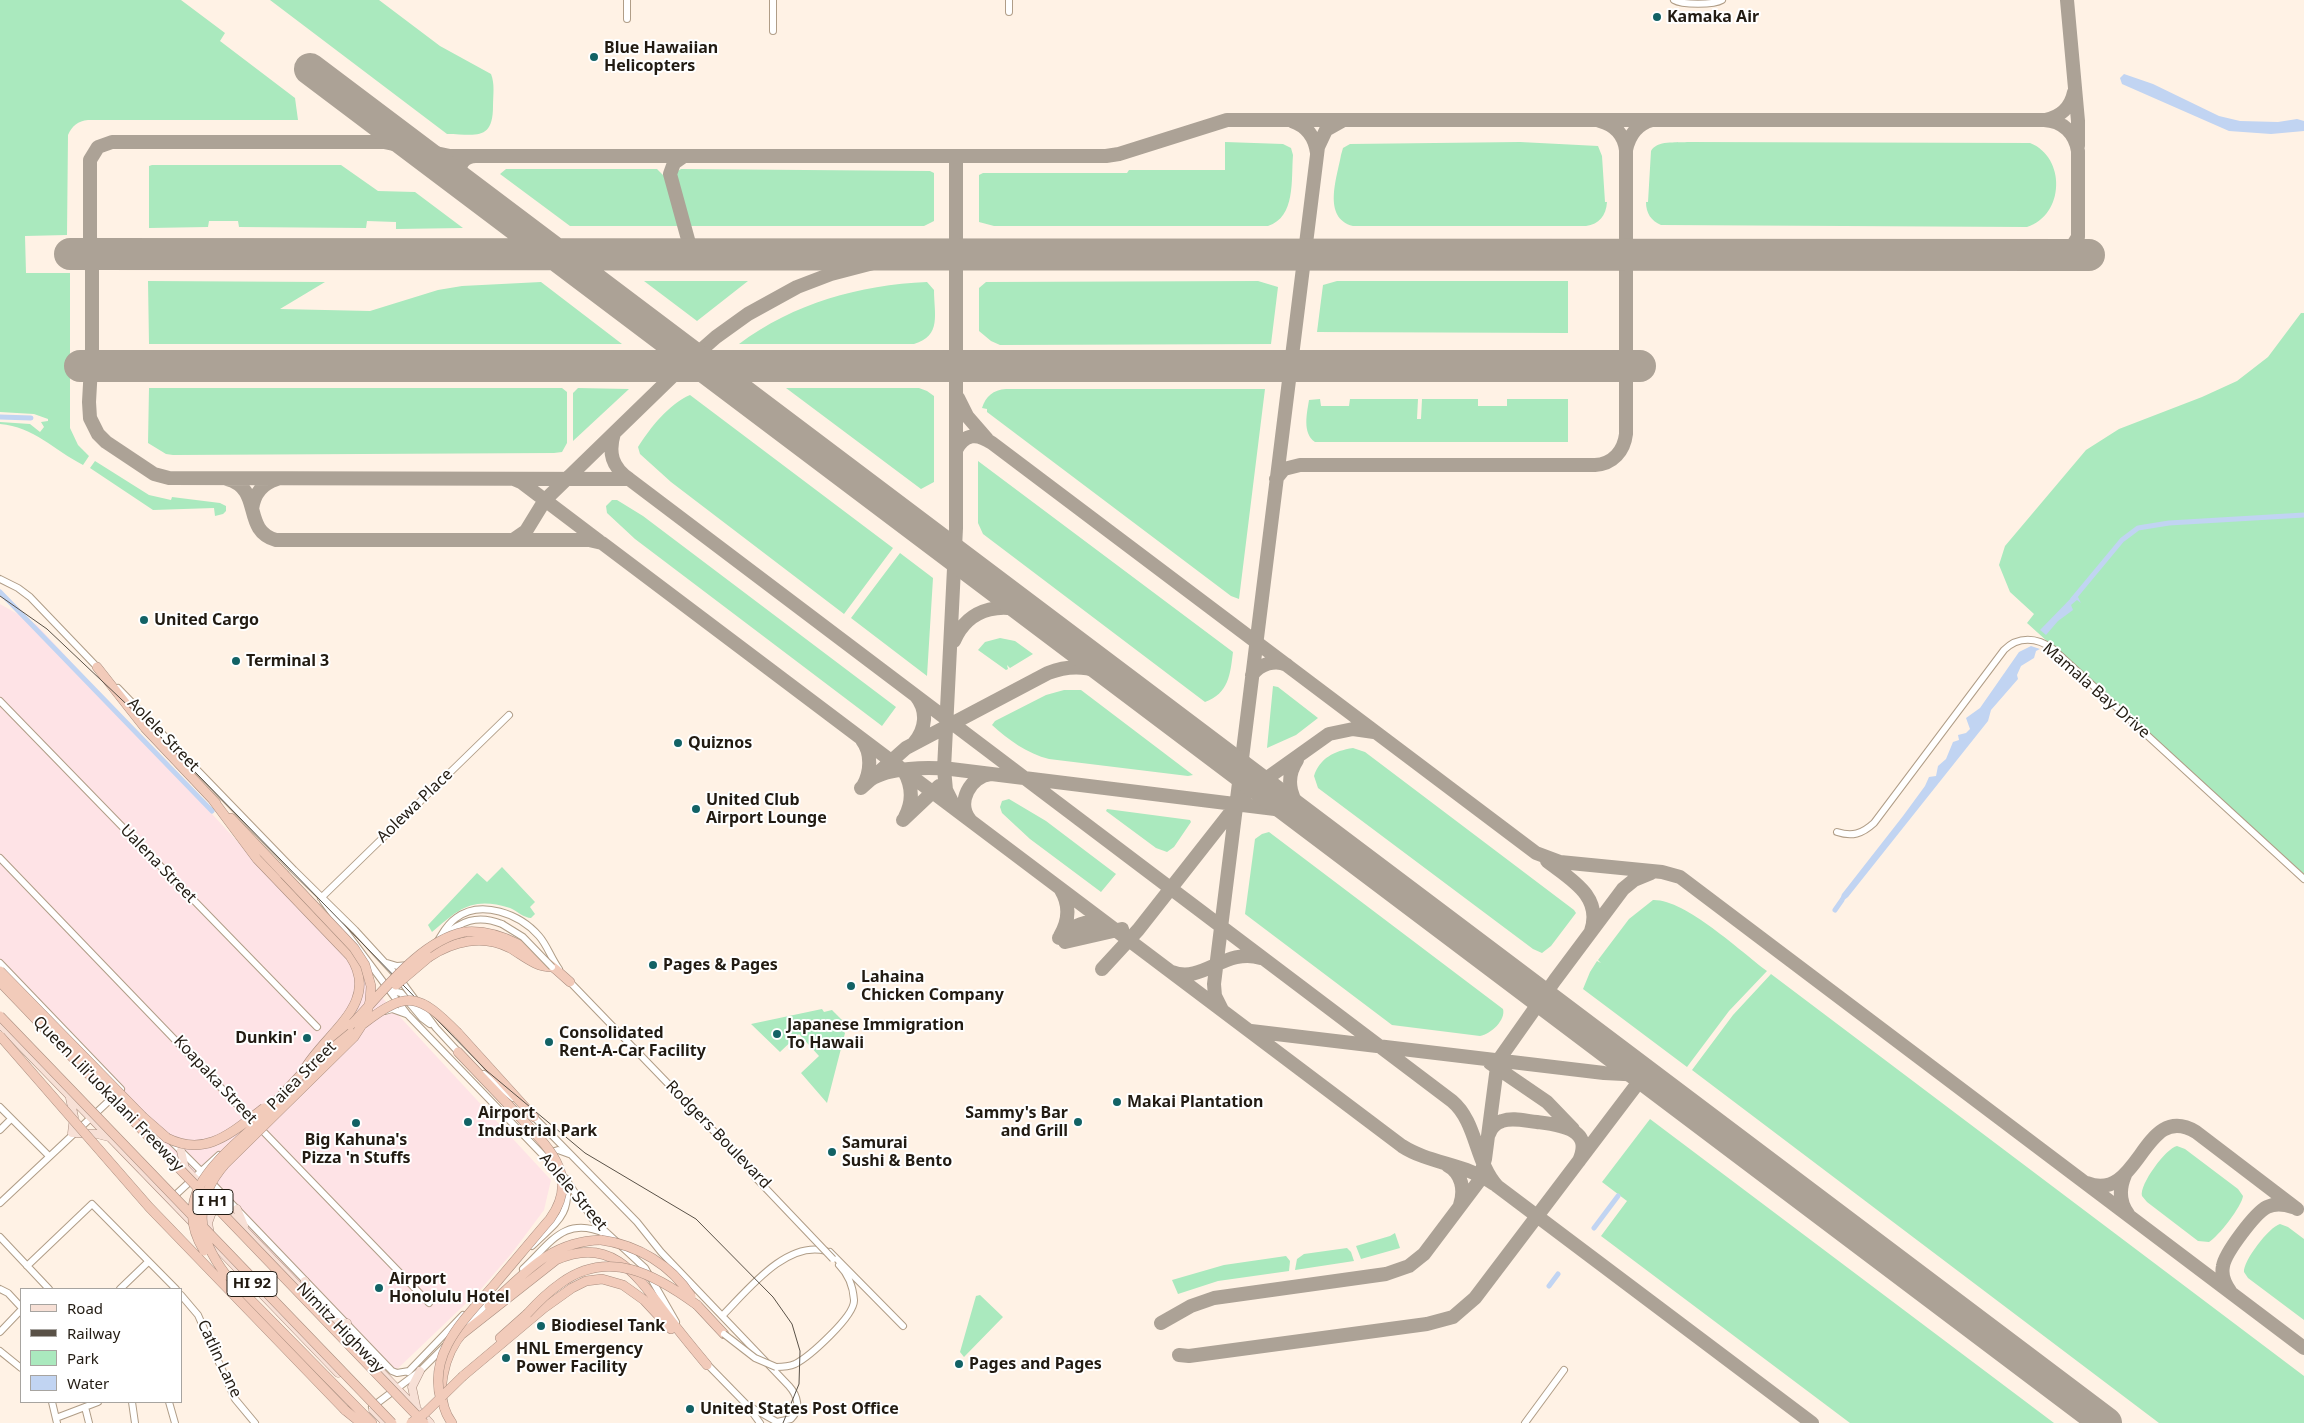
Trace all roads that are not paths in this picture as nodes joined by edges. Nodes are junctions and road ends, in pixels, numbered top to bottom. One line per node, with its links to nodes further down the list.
1 (627, 0): 7 (street)
2 (773, 0): 8 (street)
3 (1009, 0): 6 (street)
4 (1674, 0): 5 (street)
5 (1722, 0)
6 (1009, 12)
7 (627, 19)
8 (773, 31)
9 (0, 579): 10 (street, Aolele Street)
10 (97, 667): 15 (highway); 17 (street, Aolele Street)
11 (0, 701): 34 (street, Ualena Street)
12 (509, 715): 17 (street, Aolewa Place)
13 (1837, 832): 16 (street, Mamala Bay Drive)
14 (0, 858): 49 (street, Koapaka Street)
15 (281, 877): 39 (highway); 72 (highway, bridge)
16 (2304, 879)
17 (321, 898): 19 (street, Aolele Street); 27 (street, Aolele Street)
18 (438, 941): 20 (street, Rodgers Boulevard); 22 (street, bridge); 26 (street, Rodgers Boulevard)
19 (384, 961): 20 (street); 24 (street, Aolele Street)
20 (416, 962): 24 (street, Rodgers Boulevard)
21 (0, 963): 31 (street)
22 (552, 967): 33 (highway, bridge); 90 (street, bridge)
23 (0, 972): 28 (main road, Nimitz Highway / HI 92); 44 (highway, bridge)
24 (399, 978): 27 (street, Rodgers Boulevard); 35 (street, Aolele Street)
25 (0, 982): 120 (highway, Queen Liliʻuokalani Freeway / I H1, bridge)
26 (570, 982): 33 (highway, bridge); 69 (street, Rodgers Boulevard)
27 (388, 990): 29 (street, Aolele Street); 33 (street, Paiea Street); 35 (street)
28 (37, 1012): 31 (main road); 40 (main road, Nimitz Highway / HI 92)
29 (407, 1014): 33 (street); 56 (street, Aolele Street)
30 (0, 1016): 118 (highway, Queen Liliʻuokalani Freeway / I H1, bridge)
31 (51, 1016): 38 (street)
32 (0, 1024): 42 (main road, Nimitz Highway / HI 92)
33 (353, 1024): 39 (highway, bridge); 49 (street, Paiea Street)
34 (317, 1027)
35 (436, 1028): 37 (street, Aolele Street)
36 (0, 1036): 115 (highway, bridge)
37 (458, 1052): 47 (street, Aolele Street); 101 (highway, bridge)
38 (106, 1072): 40 (main road); 41 (street)
39 (303, 1072): 44 (highway); 47 (highway, bridge)
40 (107, 1089): 43 (main road, Nimitz Highway / HI 92)
41 (122, 1090): 43 (street); 53 (street)
42 (69, 1094): 46 (main road, Nimitz Highway / HI 92); 51 (main road)
43 (114, 1096): 46 (street); 57 (main road, Nimitz Highway / HI 92)
44 (279, 1098): 72 (highway, bridge)
45 (0, 1107): 48 (street)
46 (91, 1116): 51 (street); 52 (main road, Nimitz Highway / HI 92)
47 (534, 1117): 54 (street, Aolele Street)
48 (11, 1119): 50 (street); 55 (street)
49 (255, 1123): 58 (street, Paiea Street); 80 (street, Koapaka Street)
50 (0, 1130)
51 (72, 1133): 52 (main road); 55 (street)
52 (111, 1137): 61 (main road, Nimitz Highway / HI 92)
53 (181, 1152): 57 (main road); 58 (street)
54 (572, 1155): 56 (street); 84 (street, Aolele Street)
55 (49, 1156): 62 (street)
56 (544, 1156): 60 (street, Aolele Street)
57 (186, 1169): 59 (main road, Nimitz Highway / HI 92)
58 (201, 1171): 59 (street, Paiea Street); 63 (street)
59 (194, 1177): 61 (street, Paiea Street); 64 (main road, Nimitz Highway / HI 92)
60 (565, 1178): 66 (street, Aolele Street); 95 (street)
61 (170, 1200): 68 (main road, Nimitz Highway / HI 92)
62 (0, 1203)
63 (237, 1209): 65 (main road); 73 (street)
64 (230, 1214): 65 (main road, Nimitz Highway / HI 92); 68 (main road)
65 (246, 1231): 79 (main road, Nimitz Highway / HI 92)
66 (611, 1237): 93 (street, Aolele Street); 97 (street)
67 (0, 1238): 71 (street)
68 (212, 1243): 108 (main road, Nimitz Highway / HI 92)
69 (830, 1252): 84 (street); 87 (street, Rodgers Boulevard)
70 (147, 1262): 71 (street); 75 (street); 76 (street)
71 (27, 1266): 74 (street)
72 (226, 1275): 116 (highway)
73 (305, 1281): 79 (main road); 86 (street)
74 (48, 1288)
75 (121, 1288)
76 (175, 1288)
77 (0, 1289): 82 (street)
78 (182, 1296): 114 (street, Catlin Lane)
79 (312, 1299): 85 (main road, Nimitz Highway / HI 92)
80 (429, 1303)
81 (697, 1305): 89 (highway, bridge); 90 (highway); 99 (highway, bridge)
82 (20, 1308)
83 (20, 1310): 88 (street)
84 (722, 1316): 106 (street, Aolele Street)
85 (334, 1322): 86 (main road); 98 (main road, Nimitz Highway / HI 92)
86 (347, 1323): 92 (street)
87 (903, 1326)
88 (0, 1332)
89 (462, 1334): 93 (highway); 101 (highway)
90 (724, 1334)
91 (0, 1351): 94 (street)
92 (385, 1364): 95 (street); 98 (main road)
93 (707, 1365): 99 (highway); 106 (street, Aolele Street)
94 (20, 1367)
95 (409, 1370): 100 (street)
96 (1564, 1370): 124 (street)
97 (420, 1371): 100 (street); 109 (main road)
98 (383, 1374): 100 (main road, Nimitz Highway / HI 92)
99 (463, 1376): 119 (highway, bridge)
100 (398, 1386): 108 (street); 109 (main road, Nimitz Highway / HI 92)
101 (442, 1401): 122 (highway)
102 (52, 1403): 110 (street)
103 (95, 1403): 107 (street)
104 (132, 1403): 112 (street)
105 (169, 1403): 113 (street)
106 (748, 1405): 123 (street, Aolele Street)
107 (85, 1407): 110 (street); 111 (street)
108 (372, 1408): 117 (main road, Nimitz Highway / HI 92)
109 (417, 1408): 121 (main road, Nimitz Highway / HI 92)
110 (57, 1421)
111 (89, 1423)
112 (135, 1423)
113 (176, 1423)
114 (256, 1423)
115 (361, 1423)
116 (372, 1423)
117 (386, 1423)
118 (392, 1423)
119 (411, 1423)
120 (424, 1423)
121 (430, 1423)
122 (452, 1423)
123 (760, 1423)
124 (1525, 1423)

